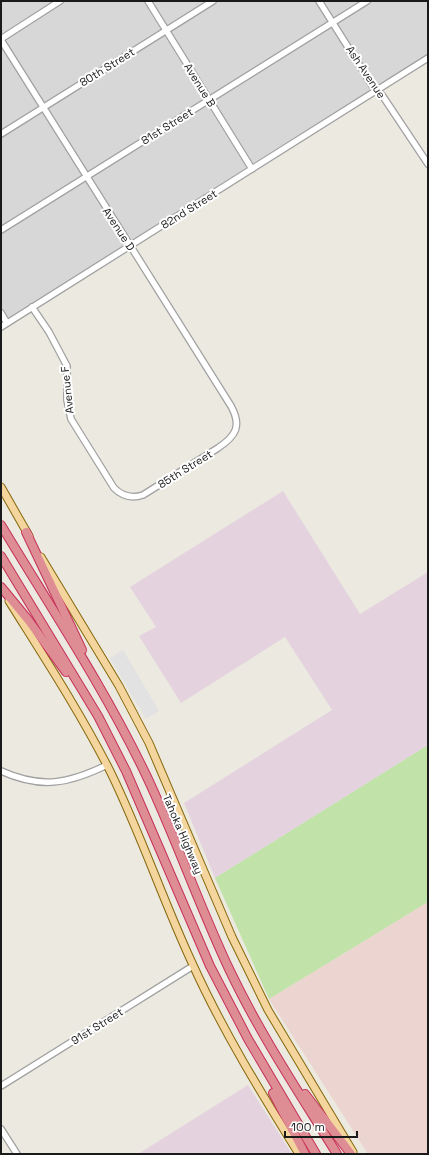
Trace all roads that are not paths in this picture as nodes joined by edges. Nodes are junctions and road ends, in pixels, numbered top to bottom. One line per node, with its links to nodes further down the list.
1 (60, 1): 8 (street)
2 (148, 1): 7 (street, Avenue B)
3 (213, 1): 7 (street, 80th Street)
4 (320, 1): 6 (street, Ash Avenue)
5 (367, 1): 6 (street, 81st Street)
6 (333, 22): 10 (street, Ash Avenue); 11 (street, 81st Street)
7 (166, 30): 11 (street, Avenue B); 12 (street, 80th Street)
8 (1, 39): 12 (street, Avenue D)
9 (428, 58): 10 (street, 82nd Street)
10 (375, 90): 14 (street, Ash Avenue); 15 (street, 82nd Street)
11 (209, 100): 15 (street, Avenue B); 16 (street, 81st Street)
12 (43, 108): 13 (street, 80th Street); 16 (street, Avenue D)
13 (1, 134)
14 (428, 164)
15 (252, 169): 18 (street, 82nd Street)
16 (86, 176): 17 (street, 81st Street); 18 (street, Avenue D)
17 (1, 230)
18 (130, 246): 19 (street, 82nd Street); 23 (street, Avenue D)
19 (32, 307): 21 (street, 82nd Street); 25 (street, Avenue F)
20 (1, 313): 21 (street)
21 (7, 323): 22 (street, 82nd Street)
22 (1, 327)
23 (237, 418): 25 (street, 85th Street)
24 (1, 487): 27 (main road, Tahoka Highway)
25 (117, 491)
26 (1, 525): 30 (highway, Tahoka Highway)
27 (26, 532): 30 (highway); 45 (main road, Tahoka Highway)
28 (1, 556): 31 (highway)
29 (1, 588): 31 (highway); 32 (main road)
30 (100, 689): 36 (highway, Tahoka Highway)
31 (88, 699): 35 (highway)
32 (107, 765): 33 (street); 34 (main road)
33 (1, 771)
34 (193, 966): 37 (street, 91st Street); 40 (main road)
35 (250, 1043): 41 (highway); 42 (highway)
36 (270, 1047): 43 (highway, Tahoka Highway); 44 (highway)
37 (1, 1086)
38 (1, 1129): 39 (street)
39 (17, 1154)
40 (299, 1154)
41 (306, 1154)
42 (316, 1154)
43 (337, 1154)
44 (351, 1154)
45 (355, 1154)

